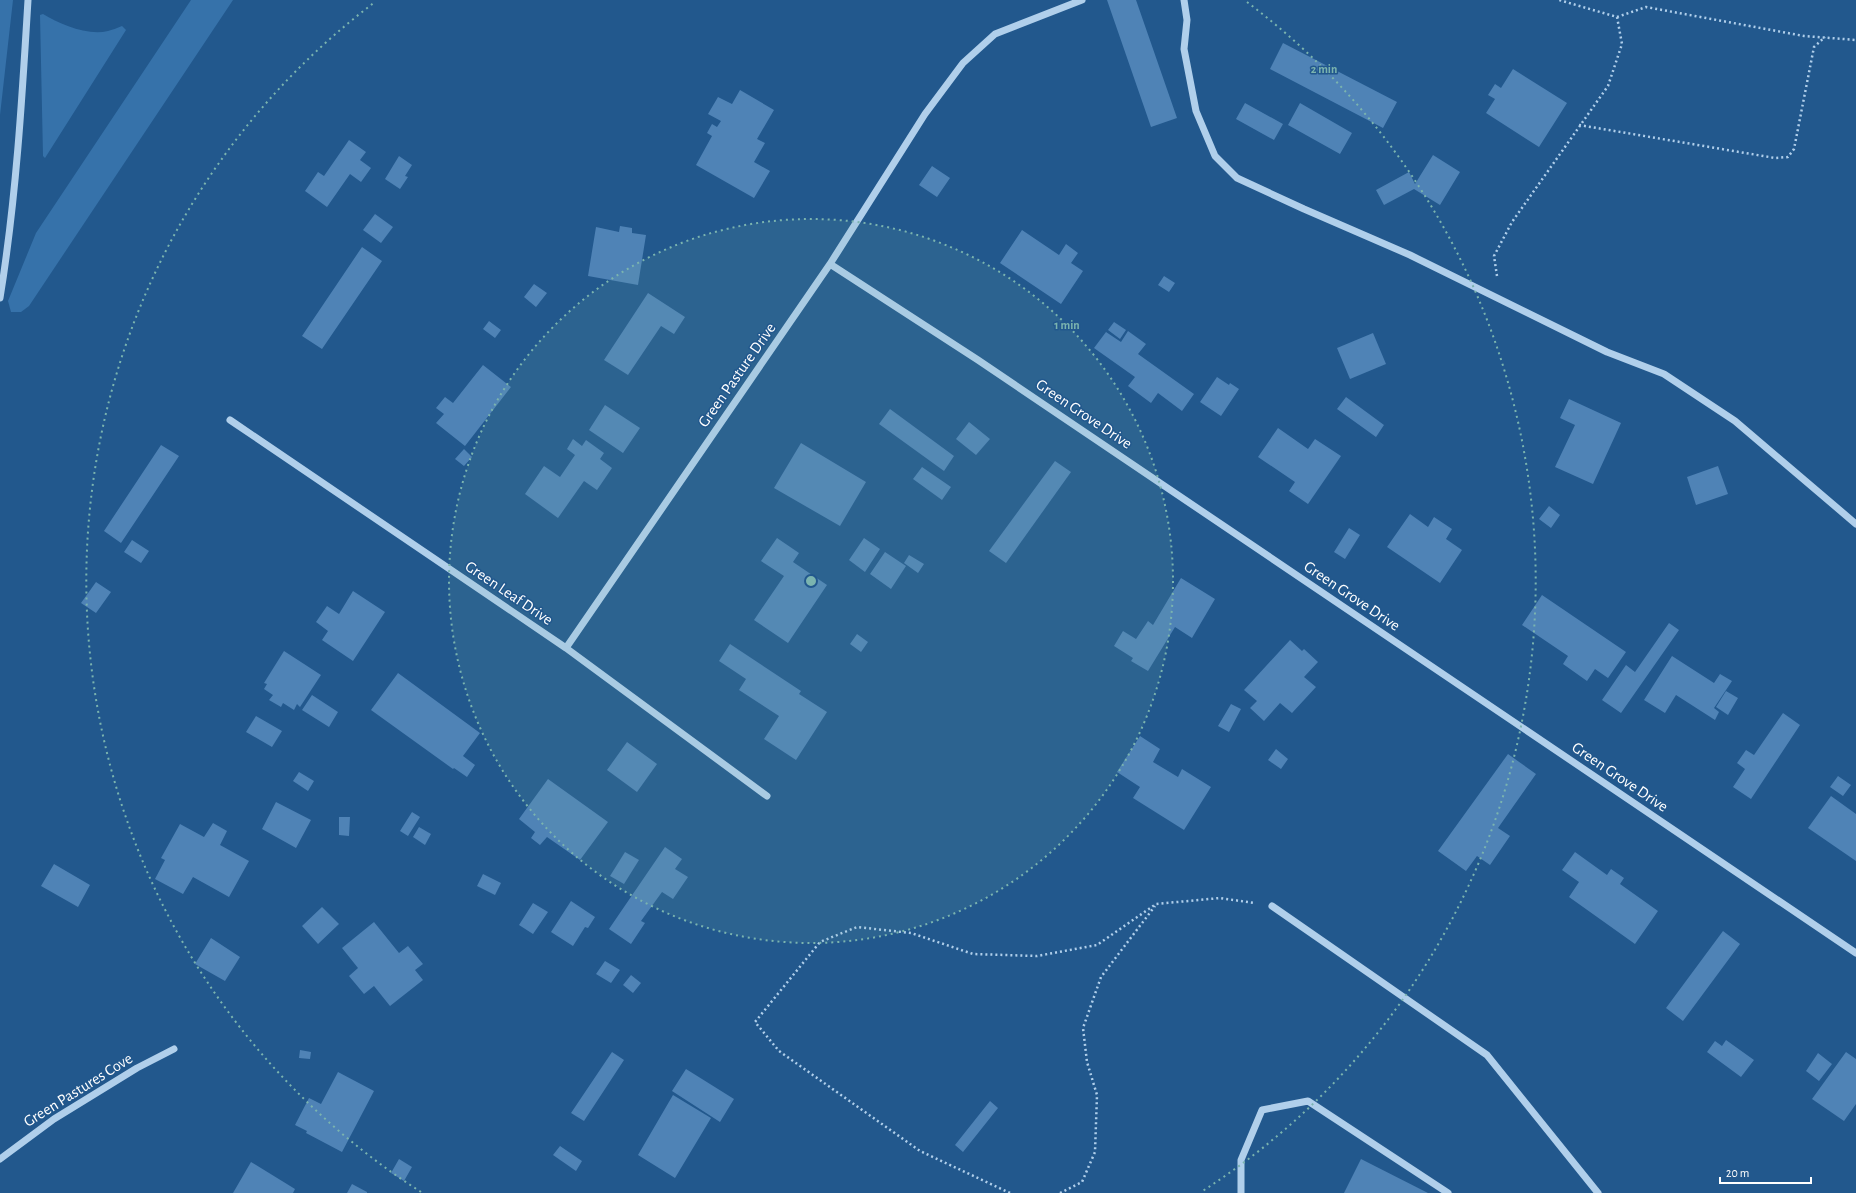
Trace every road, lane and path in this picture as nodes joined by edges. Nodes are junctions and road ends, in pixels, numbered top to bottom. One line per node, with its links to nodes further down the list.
1 (28, 0): 10 (street)
2 (1082, 0): 9 (street, Green Pasture Drive)
3 (1184, 0): 11 (street)
4 (1559, 0): 5 (path)
5 (1617, 17): 6 (path); 8 (path)
6 (1825, 37): 7 (path); 8 (path)
7 (1856, 40)
8 (1579, 126): 11 (path)
9 (830, 264): 14 (street, Green Pasture Drive); 18 (street, Green Grove Drive)
10 (0, 298)
11 (1499, 298): 13 (street)
12 (230, 420): 14 (street, Green Leaf Drive)
13 (1856, 524)
14 (566, 648): 15 (street, Green Leaf Drive)
15 (767, 796)
16 (1156, 904): 17 (path); 21 (path); 22 (path)
17 (1272, 906): 25 (street)
18 (1856, 953)
19 (174, 1049): 20 (street, Green Pastures Cove)
20 (0, 1159)
21 (1010, 1193)
22 (1060, 1193)
23 (1241, 1193): 24 (street)
24 (1448, 1193)
25 (1598, 1193)

